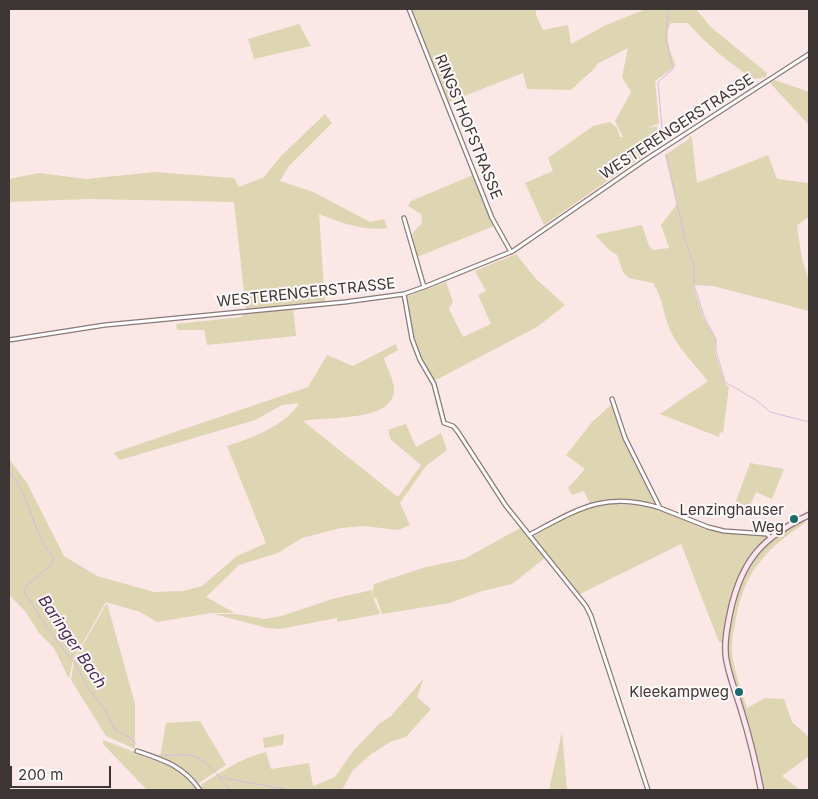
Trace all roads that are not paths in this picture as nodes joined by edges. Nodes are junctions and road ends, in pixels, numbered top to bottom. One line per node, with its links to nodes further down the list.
1 (409, 9): 4 (street, RINGSTHOFSTRASSE)
2 (809, 54): 4 (street, WESTERENGERSTRASSE)
3 (404, 218): 5 (street)
4 (511, 252): 5 (street, WESTERENGERSTRASSE)
5 (424, 287): 6 (street, WESTERENGERSTRASSE)
6 (404, 294): 7 (street, WESTERENGERSTRASSE); 11 (street)
7 (9, 340)
8 (612, 399): 9 (street)
9 (660, 508): 11 (street); 12 (street)
10 (809, 515): 12 (main road)
11 (529, 535): 15 (street)
12 (770, 537): 16 (main road)
13 (137, 751): 14 (street)
14 (200, 790)
15 (648, 790)
16 (761, 790)

